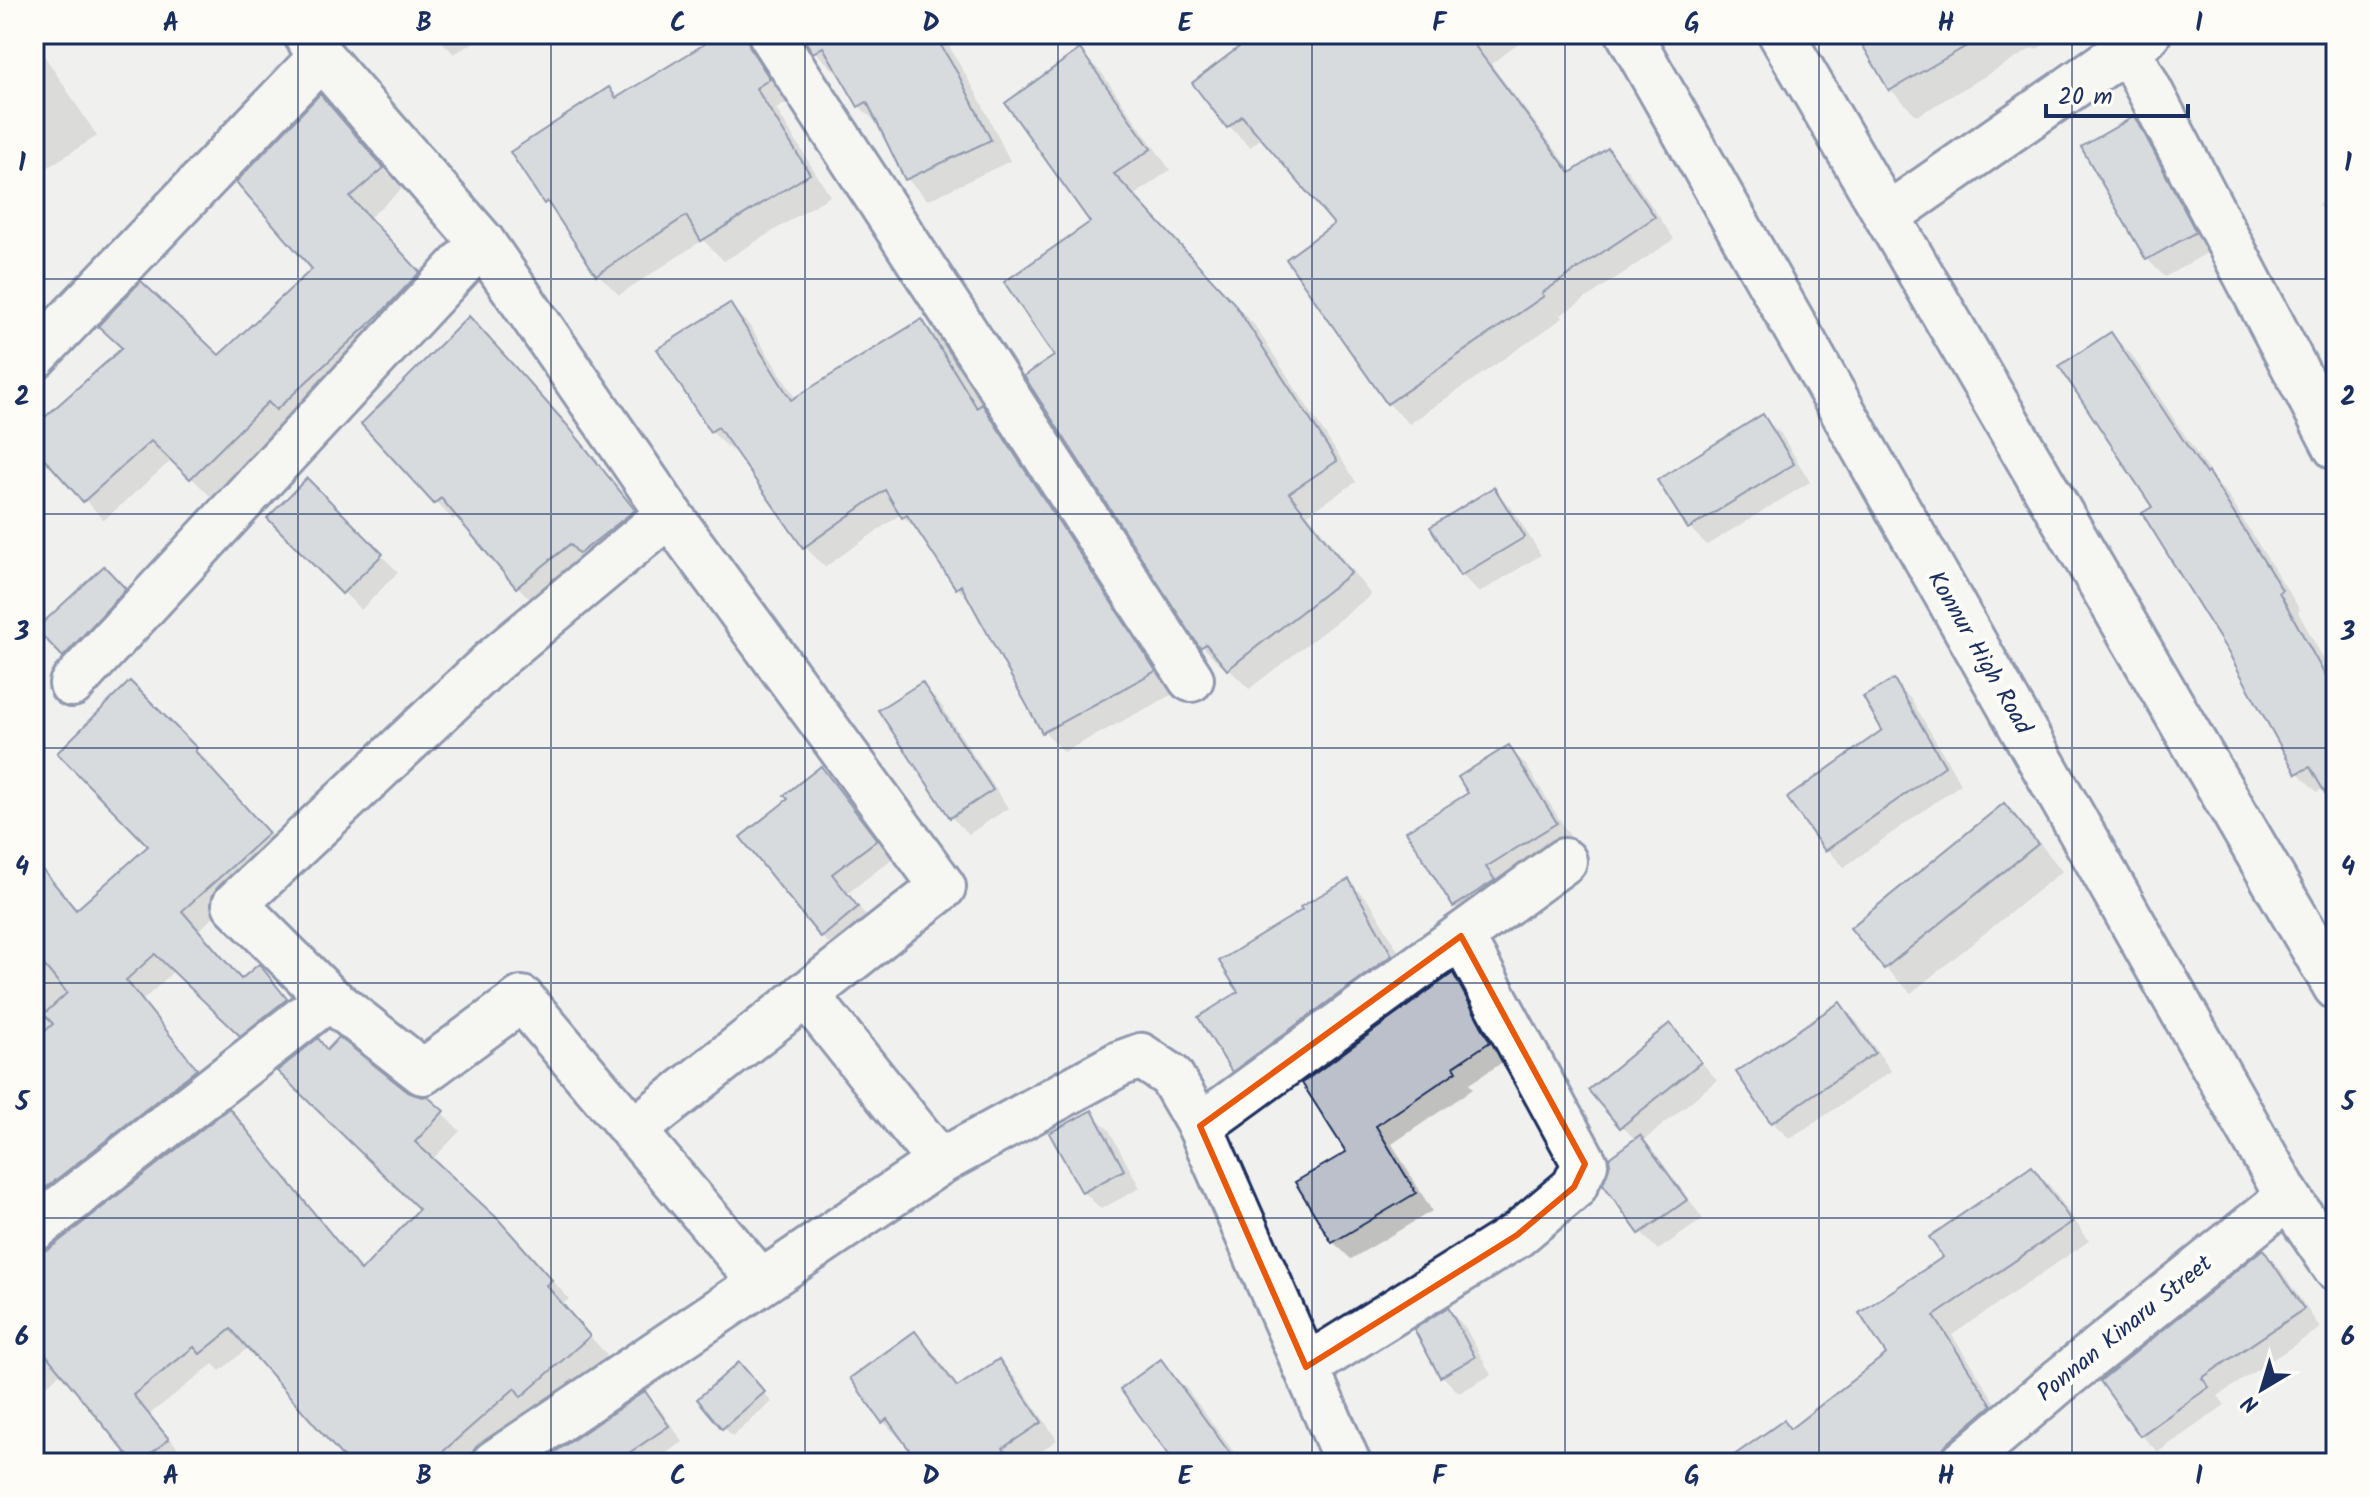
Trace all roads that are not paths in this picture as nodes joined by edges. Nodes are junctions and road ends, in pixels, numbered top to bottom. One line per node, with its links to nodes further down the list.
1 (771, 34): 11 (street)
2 (1629, 34): 21 (street, Konnur High Road)
3 (1781, 34): 6 (street)
4 (2132, 39): 6 (street); 9 (street)
5 (313, 46): 7 (street); 8 (street)
6 (1887, 216): 15 (street)
7 (482, 242): 10 (street); 12 (street)
8 (34, 357)
9 (2336, 447)
10 (669, 514): 16 (street); 17 (street)
11 (1191, 679)
12 (72, 684)
13 (1564, 861): 14 (street)
14 (1461, 936): 18 (street); 25 (street)
15 (2336, 987)
16 (806, 994): 19 (street); 20 (street)
17 (329, 998): 19 (street); 22 (street)
18 (1200, 1126): 20 (street); 25 (street)
19 (633, 1131): 24 (street)
20 (940, 1162): 24 (street)
21 (2288, 1197): 23 (street, Konnur High Road); 28 (street, Ponnan Kinaru Street)
22 (34, 1229)
23 (2336, 1268)
24 (761, 1282): 26 (street)
25 (1306, 1367): 27 (street)
26 (500, 1462)
27 (1348, 1463)
28 (1963, 1463)

